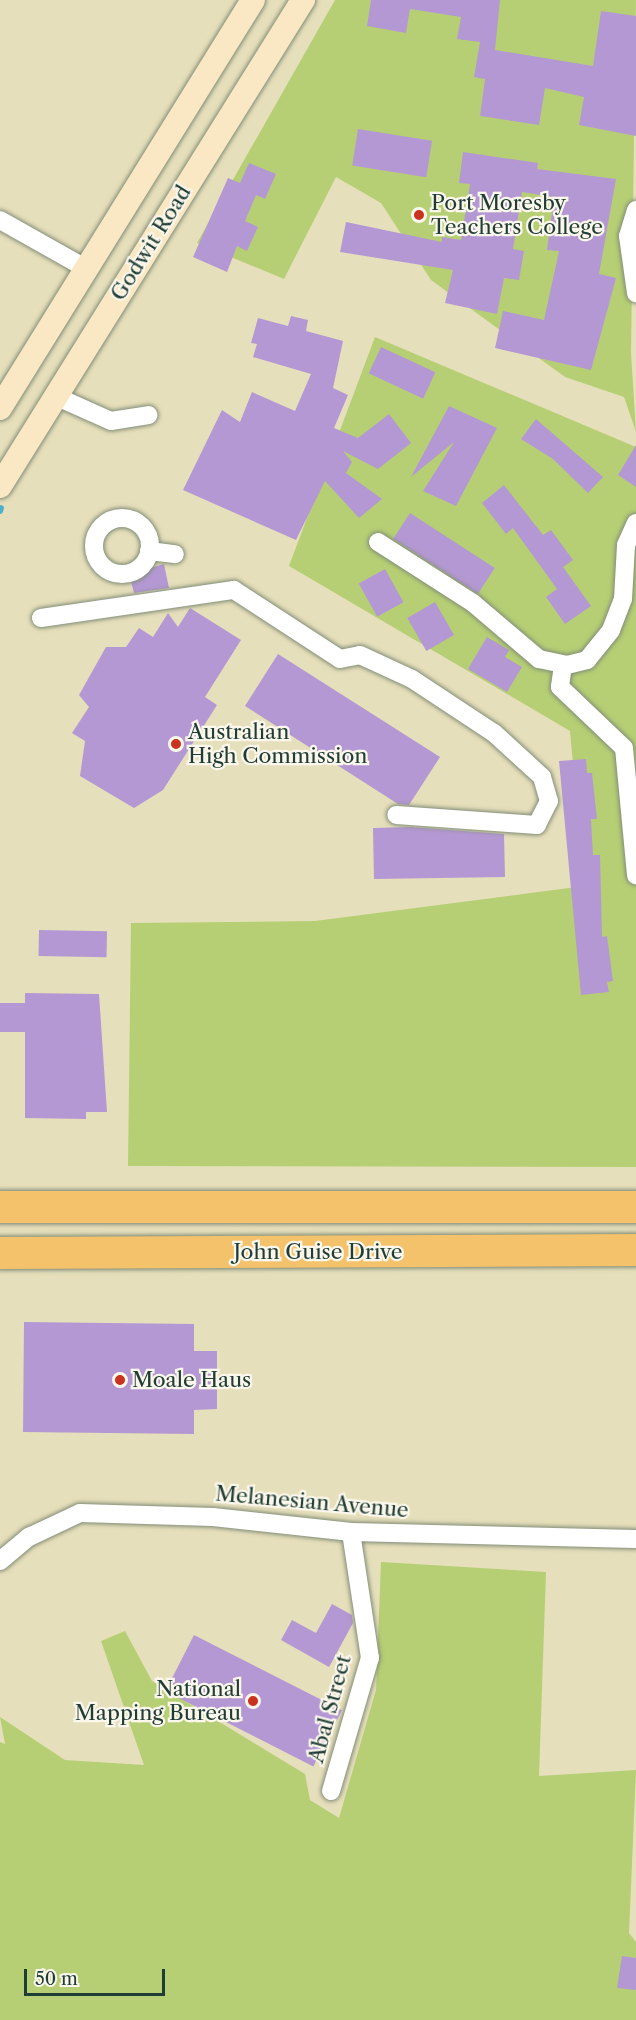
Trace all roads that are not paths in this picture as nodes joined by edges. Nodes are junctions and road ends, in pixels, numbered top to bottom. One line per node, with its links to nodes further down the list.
1 (254, 0): 5 (main road, Godwit Road)
2 (303, 0): 7 (main road, Godwit Road)
3 (636, 210): 6 (street)
4 (0, 220): 5 (street)
5 (87, 269): 8 (main road, Godwit Road)
6 (636, 293)
7 (55, 396): 9 (street); 10 (main road, Godwit Road)
8 (0, 408)
9 (149, 414)
10 (2, 480)
11 (636, 523): 18 (street)
12 (378, 542): 18 (street)
13 (149, 551): 14 (street); 15 (street); 15 (street)
14 (175, 554)
15 (121, 574): 16 (street)
16 (128, 603): 17 (street); 19 (street)
17 (40, 618)
18 (563, 665): 20 (street)
19 (396, 815)
20 (636, 875)
21 (0, 1207): 22 (highway)
22 (636, 1207)
23 (636, 1250): 24 (highway, John Guise Drive)
24 (0, 1253)
25 (351, 1532): 26 (street, Melanesian Avenue); 27 (street, Melanesian Avenue); 28 (street, Abal Street)
26 (636, 1539)
27 (0, 1561)
28 (331, 1791)

